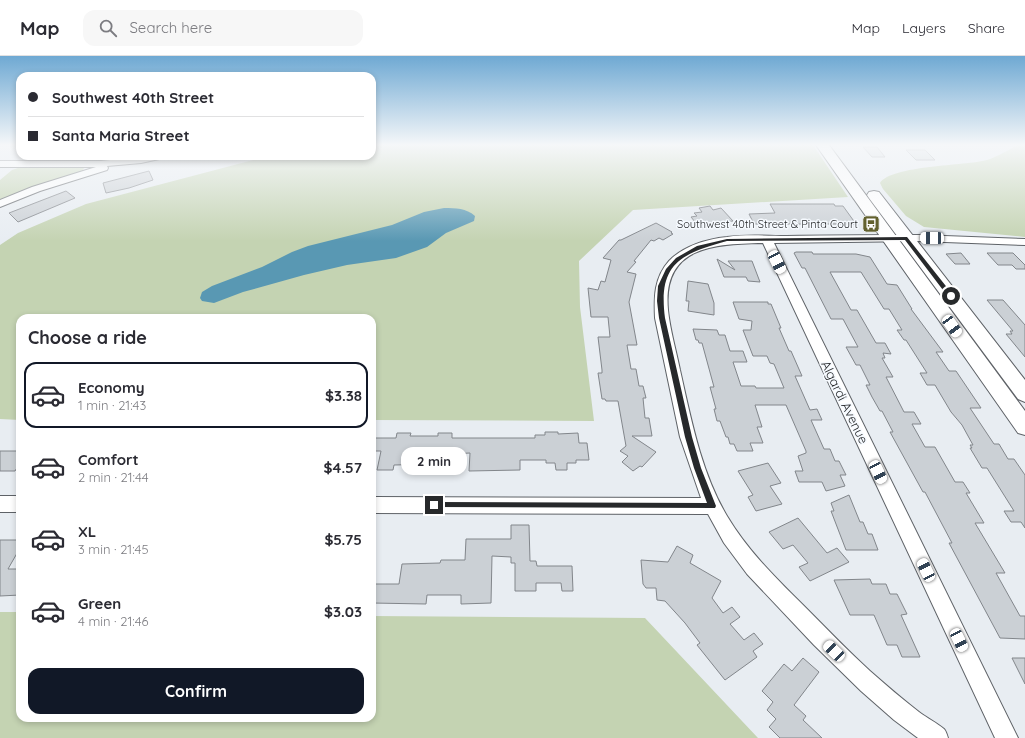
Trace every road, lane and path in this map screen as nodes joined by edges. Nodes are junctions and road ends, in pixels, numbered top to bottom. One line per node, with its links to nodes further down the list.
1 (79, 177): 4 (street)
2 (845, 177): 5 (main road)
3 (861, 177): 6 (main road)
4 (0, 204)
5 (888, 238): 6 (street); 7 (street); 10 (main road)
6 (907, 238): 8 (street); 9 (main road)
7 (767, 240): 14 (street); 16 (street, Algardi Avenue)
8 (1025, 242)
9 (1025, 394)
10 (1025, 427)
11 (0, 504): 12 (street)
12 (16, 504)
13 (376, 505): 14 (street)
14 (713, 506): 15 (street)
15 (937, 738)
16 (1007, 738)

